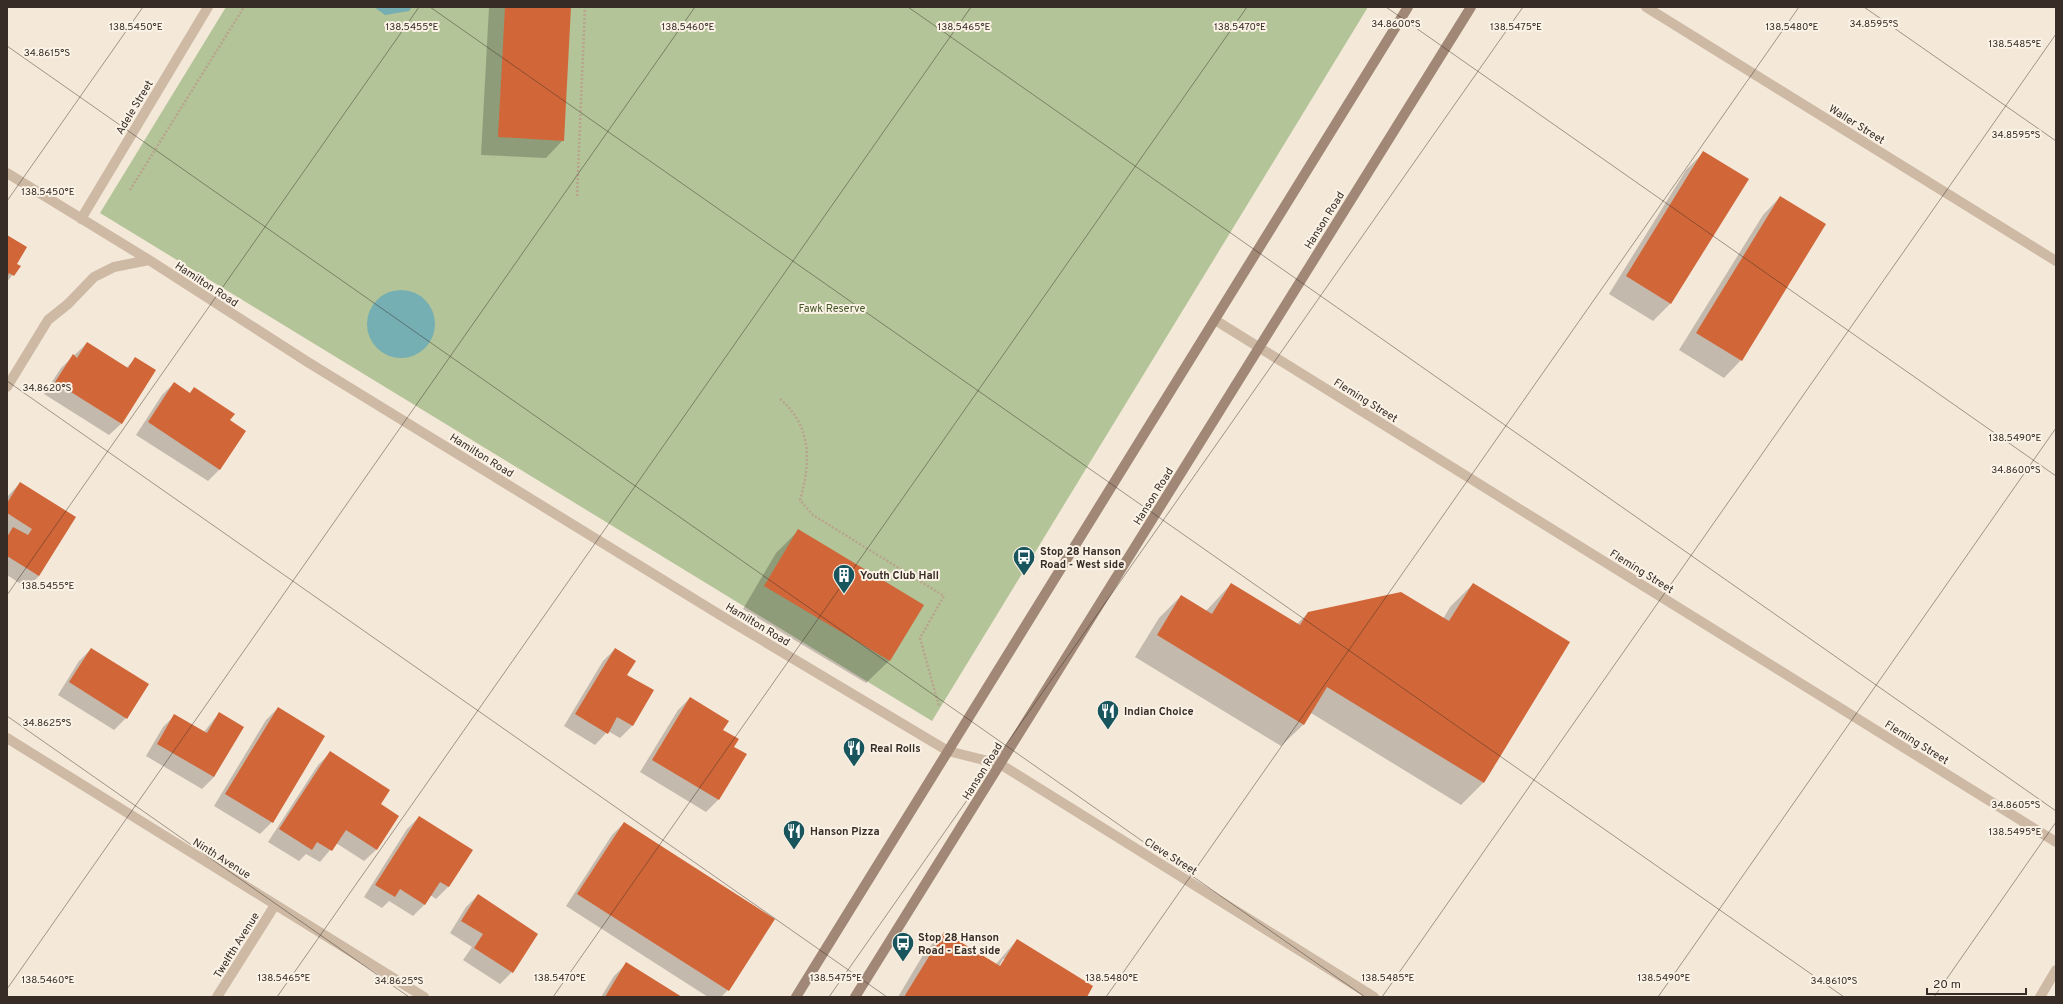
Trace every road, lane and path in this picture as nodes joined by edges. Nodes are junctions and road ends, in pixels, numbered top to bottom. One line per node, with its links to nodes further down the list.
1 (208, 7): 10 (street, Adele Street)
2 (244, 7): 8 (path)
3 (585, 7): 9 (path)
4 (1408, 7): 13 (main road)
5 (1471, 7): 14 (main road, Hanson Road)
6 (1646, 7): 12 (street, Waller Street)
7 (7, 174): 10 (street, Hamilton Road)
8 (130, 190)
9 (577, 196)
10 (80, 219): 11 (street, Hamilton Road)
11 (149, 260): 15 (street); 19 (street, Hamilton Road)
12 (2056, 261)
13 (1215, 320): 14 (street, Fleming Street); 19 (main road)
14 (1259, 348): 20 (main road, Hanson Road); 21 (street, Fleming Street)
15 (7, 387)
16 (780, 399): 17 (path)
17 (939, 706)
18 (7, 738): 22 (street, Ninth Avenue)
19 (948, 751): 20 (street, Cleve Street); 26 (main road)
20 (1000, 764): 27 (main road, Hanson Road); 28 (street, Cleve Street)
21 (2056, 842)
22 (274, 905): 24 (street, Twelfth Avenue); 25 (street, Ninth Avenue)
23 (2056, 970): 29 (street)
24 (218, 997)
25 (424, 997)
26 (796, 997)
27 (855, 997)
28 (1374, 997)
29 (2040, 997)

